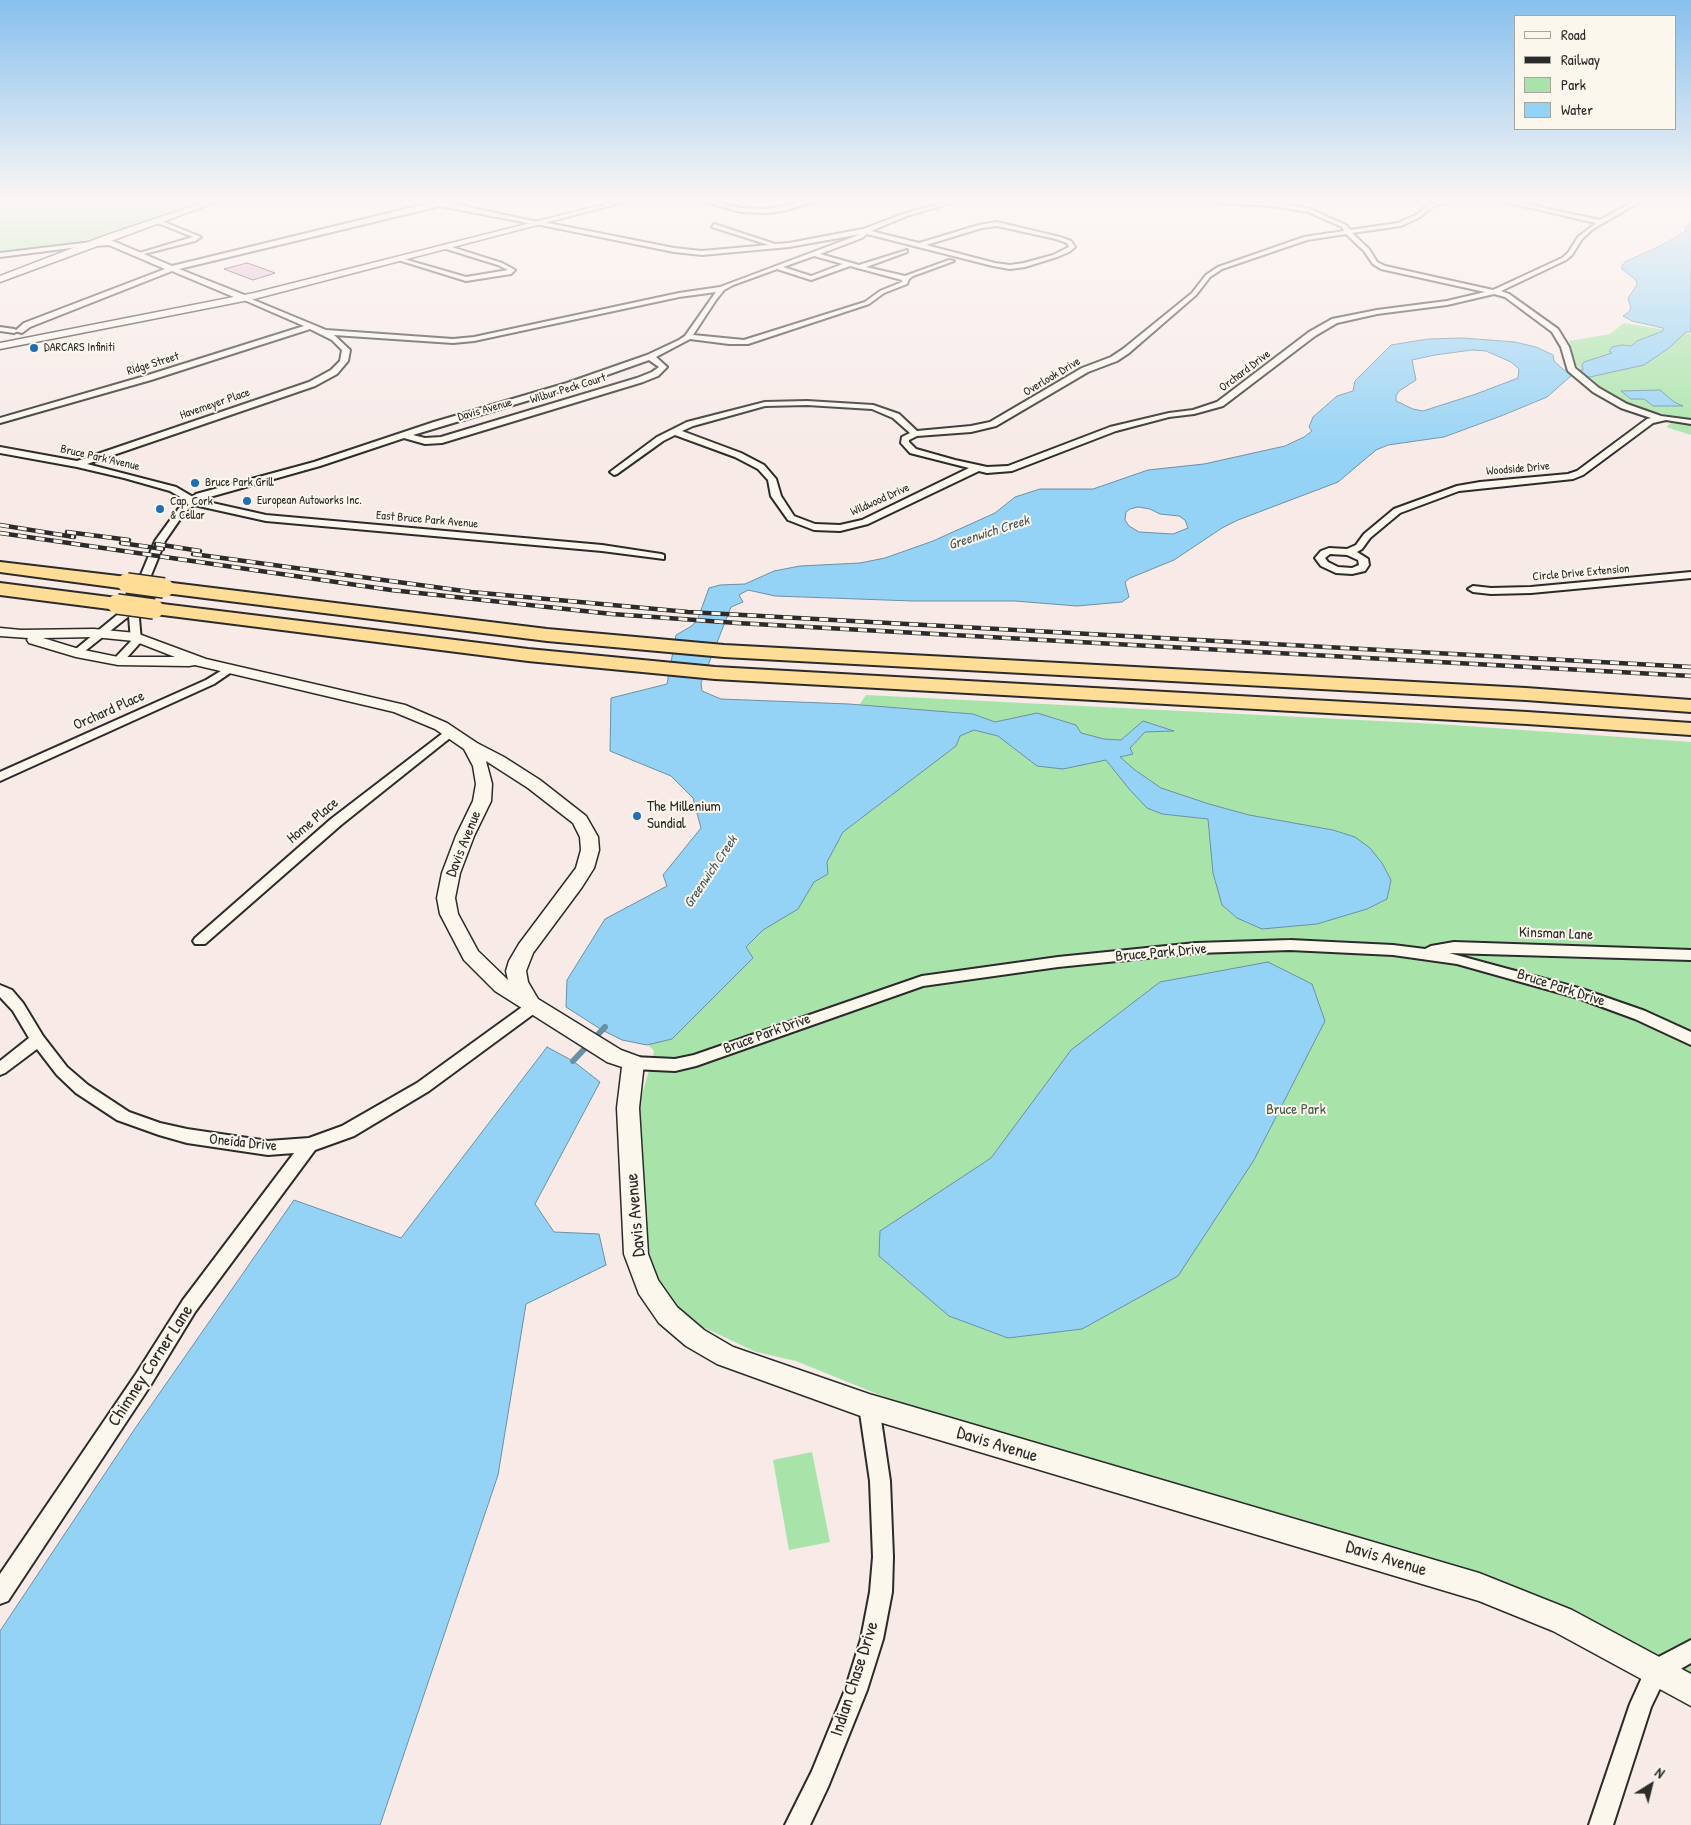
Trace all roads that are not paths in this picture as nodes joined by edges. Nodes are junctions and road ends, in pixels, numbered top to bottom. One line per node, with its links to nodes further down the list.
1 (128, 286): 14 (street)
2 (215, 286): 11 (street)
3 (291, 286): 11 (main road)
4 (728, 286): 9 (street, Davis Avenue)
5 (897, 286): 18 (street)
6 (1201, 286): 26 (street, Overlook Drive)
7 (1467, 286): 10 (street)
8 (1506, 286): 10 (street, Orchard Drive)
9 (722, 289): 17 (street); 18 (street, Davis Avenue)
10 (1494, 292): 22 (street); 30 (street, Orchard Drive)
11 (244, 298): 12 (street); 16 (main road)
12 (311, 326): 15 (street); 23 (street, Ridge Street)
13 (0, 329): 14 (street)
14 (16, 331): 16 (main road); 19 (main road)
15 (322, 331): 17 (street); 20 (street)
16 (28, 337): 19 (main road)
17 (380, 337): 20 (street, Havemeyer Place)
18 (688, 337): 21 (street, Davis Avenue)
19 (1, 342)
20 (346, 351): 29 (street, Havemeyer Place)
21 (650, 357): 27 (street, Davis Avenue); 27 (street, Wilbur Peck Court)
22 (1658, 418): 24 (street); 33 (street, Woodside Drive)
23 (0, 420)
24 (1691, 422)
25 (676, 432): 26 (street); 30 (street, Wildwood Drive); 31 (street)
26 (915, 434): 30 (street)
27 (404, 435): 32 (street, Davis Avenue)
28 (0, 450): 29 (street, Bruce Park Avenue)
29 (77, 464): 32 (street, Bruce Park Avenue)
30 (977, 468)
31 (614, 472)
32 (192, 500): 34 (street, East Bruce Park Avenue); 39 (street, Davis Avenue)
33 (1349, 552)
34 (661, 557)
35 (0, 568): 48 (highway, bridge)
36 (1691, 575): 38 (street, Circle Drive Extension)
37 (0, 589): 39 (highway)
38 (1473, 589)
39 (125, 606): 42 (street, Davis Avenue); 43 (street, Davis Avenue); 49 (highway, bridge)
40 (0, 632): 41 (main road)
41 (21, 634): 42 (main road); 44 (main road)
42 (101, 634): 43 (main road, Davis Avenue); 44 (street, Davis Avenue)
43 (136, 637): 45 (street); 46 (main road, Davis Avenue)
44 (76, 653): 45 (main road, Davis Avenue)
45 (118, 660): 46 (main road, Davis Avenue)
46 (201, 662): 47 (main road, Davis Avenue)
47 (229, 669): 50 (main road, Davis Avenue); 52 (street, Orchard Place)
48 (1691, 706)
49 (1691, 729)
50 (451, 732): 51 (main road, Davis Avenue); 53 (street, Home Place)
51 (471, 746): 57 (main road, Davis Avenue); 57 (main road, Davis Avenue)
52 (0, 777)
53 (200, 941)
54 (1421, 954): 55 (street, Kinsman Lane); 58 (street, Bruce Park Drive); 60 (street, Bruce Park Drive)
55 (1691, 955)
56 (0, 990): 59 (street, Oneida Drive)
57 (531, 1004): 60 (main road, Davis Avenue); 62 (street, Oneida Drive)
58 (1691, 1038)
59 (38, 1040): 61 (street); 62 (street, Oneida Drive)
60 (623, 1060): 63 (main road, Davis Avenue)
61 (0, 1069)
62 (309, 1145): 64 (street, Chimney Corner Lane)
63 (870, 1406): 66 (main road, Davis Avenue); 68 (street, Indian Chase Drive)
64 (0, 1593)
65 (1691, 1651): 66 (street)
66 (1657, 1670): 67 (main road, Davis Avenue); 69 (street)
67 (1691, 1691)
68 (797, 1825)
69 (1601, 1825)

